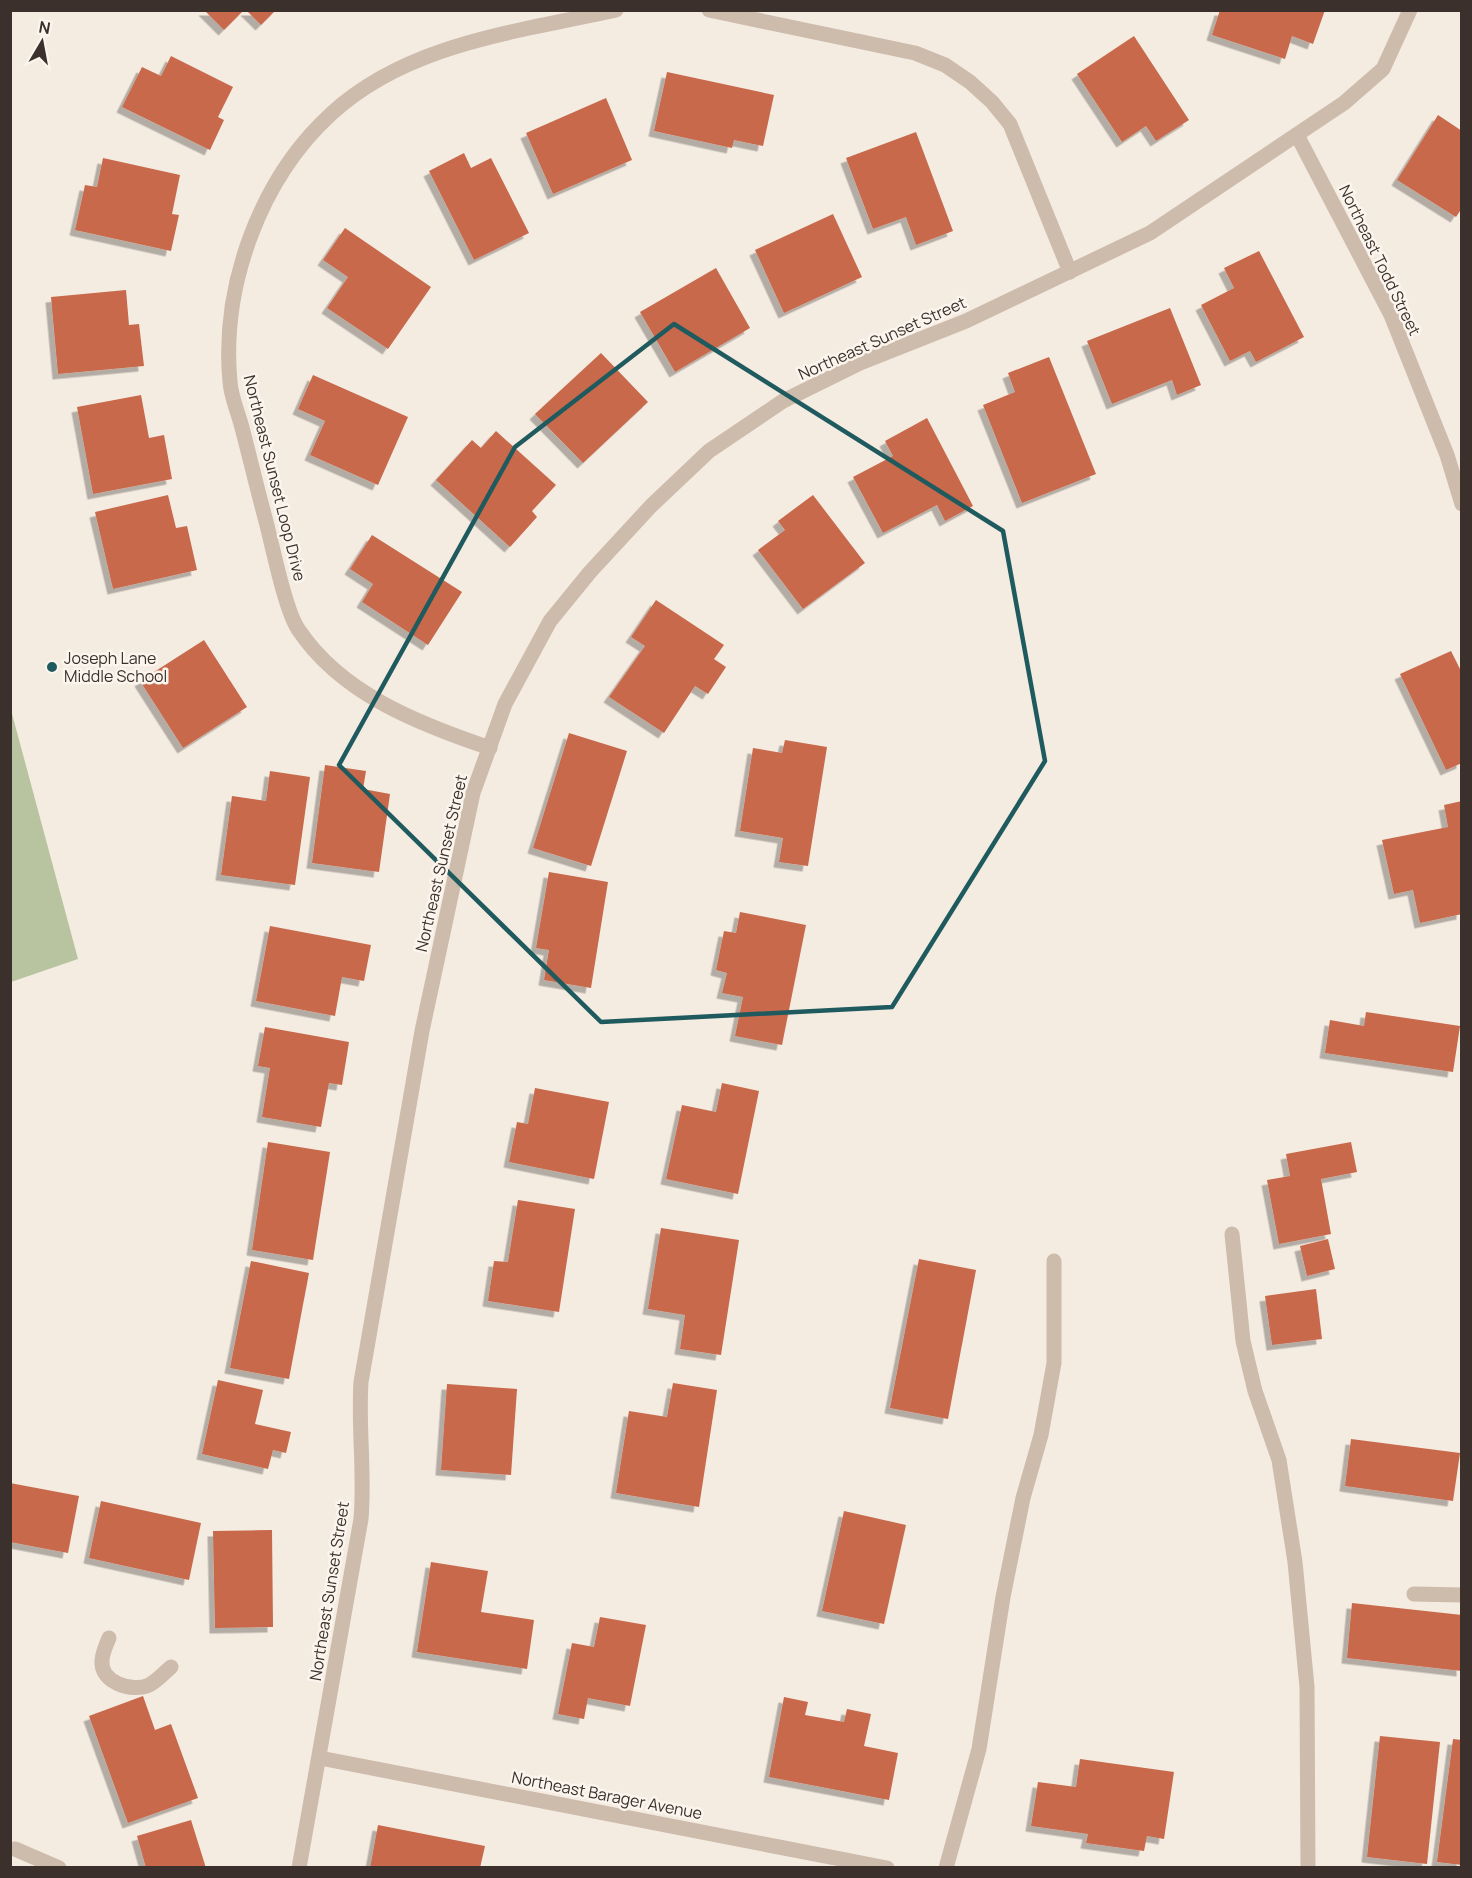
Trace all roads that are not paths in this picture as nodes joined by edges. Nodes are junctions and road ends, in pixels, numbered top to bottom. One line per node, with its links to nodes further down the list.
1 (615, 10): 7 (street, Northeast Sunset Loop Drive)
2 (709, 10): 5 (street)
3 (1410, 10): 4 (street, Northeast Sunset Street)
4 (1297, 135): 5 (street, Northeast Sunset Street); 6 (street, Northeast Todd Street)
5 (1070, 272): 7 (street, Northeast Sunset Street)
6 (1461, 504)
7 (490, 748): 14 (street, Northeast Sunset Street)
8 (1232, 1234): 20 (street)
9 (1054, 1262): 19 (street)
10 (1414, 1594): 11 (street)
11 (1461, 1594)
12 (109, 1638): 13 (street)
13 (171, 1667)
14 (320, 1758): 17 (street, Northeast Sunset Street); 18 (street, Northeast Barager Avenue)
15 (15, 1849): 16 (street)
16 (59, 1868)
17 (299, 1868)
18 (887, 1868)
19 (946, 1868)
20 (1308, 1868)

